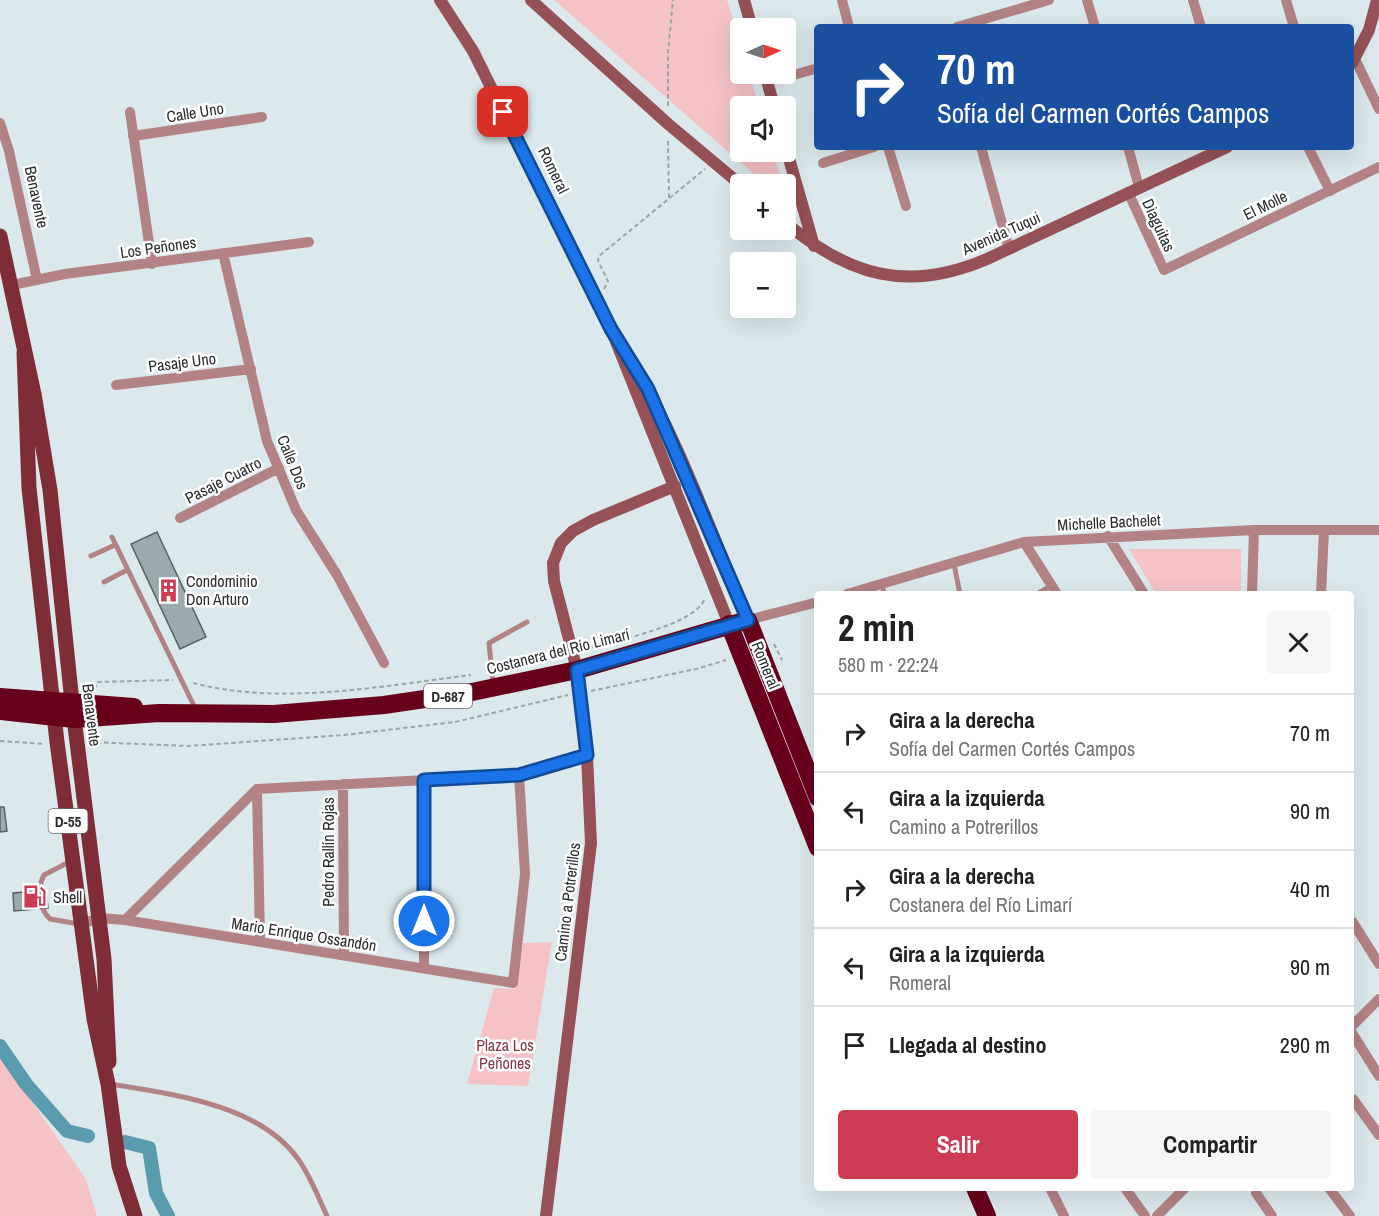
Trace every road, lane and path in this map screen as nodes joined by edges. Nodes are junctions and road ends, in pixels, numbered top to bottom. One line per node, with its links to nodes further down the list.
1 (440, 0): 52 (street, Romeral)
2 (531, 0): 25 (street)
3 (673, 0): 25 (path)
4 (744, 0): 11 (street)
5 (842, 0): 12 (street)
6 (1049, 0): 13 (street)
7 (1088, 0): 14 (street)
8 (1193, 0): 15 (street)
9 (1286, 0): 16 (street)
10 (1377, 0): 17 (street)
11 (749, 18)
12 (848, 24)
13 (967, 24)
14 (1094, 24)
15 (1200, 24)
16 (1293, 24)
17 (1354, 59)
18 (1354, 63): 21 (street)
19 (814, 69): 20 (street)
20 (796, 74)
21 (1379, 109)
22 (130, 112): 26 (street)
23 (262, 117): 26 (street, Calle Uno)
24 (0, 123): 50 (street, Benavente)
25 (667, 123): 33 (street); 40 (path)
26 (133, 136): 48 (street)
27 (864, 150): 35 (street)
28 (889, 150): 41 (street)
29 (982, 150): 46 (street)
30 (1128, 150): 38 (street, Diaguitas)
31 (1220, 150): 38 (street, Avenida Tuqui)
32 (1310, 150): 39 (street)
33 (714, 162): 37 (street); 40 (path)
34 (790, 162): 45 (street)
35 (823, 163)
36 (1379, 167): 39 (street, El Molle)
37 (730, 176)
38 (1133, 189): 46 (street, Avenida Tuqui); 49 (street, Diaguitas)
39 (1330, 191): 49 (street, El Molle)
40 (669, 198): 52 (path)
41 (906, 206)
42 (796, 231): 45 (street, Avenida Tuqui)
43 (0, 236): 51 (main road, Benavente)
44 (309, 242): 47 (street, Los Peñones)
45 (814, 246): 46 (street, Avenida Tuqui)
46 (1009, 249)
47 (223, 253): 48 (street, Los Peñones); 55 (street, Calle Dos)
48 (152, 264): 50 (street, Los Peñones)
49 (1164, 270)
50 (37, 280): 51 (street, Los Peñones)
51 (12, 285): 54 (main road, Benavente)
52 (596, 297): 53 (street, Romeral)
53 (611, 329): 58 (street, Romeral); 79 (street, Romeral)
54 (24, 352): 93 (main road, Benavente); 94 (main road, Benavente)
55 (251, 369): 56 (street, Pasaje Uno); 57 (street, Calle Dos)
56 (116, 385)
57 (279, 468): 59 (street, Pasaje Cuatro); 85 (street, Calle Dos)
58 (675, 486): 81 (street, Romeral); 83 (street, Camino a Potrerillos)
59 (180, 518)
60 (1254, 530): 61 (street, Michelle Bachelet); 63 (street, Michelle Bachelet); 76 (street)
61 (1324, 530): 62 (street, Michelle Bachelet); 77 (street)
62 (1379, 530)
63 (1108, 536): 65 (street, Michelle Bachelet); 75 (street)
64 (112, 537): 66 (lane)
65 (1024, 542): 68 (street, Michelle Bachelet); 73 (street)
66 (115, 545): 67 (lane); 69 (lane)
67 (91, 556)
68 (954, 564): 71 (street, Michelle Bachelet); 74 (lane)
69 (127, 570): 70 (lane); 88 (lane)
70 (104, 582)
71 (883, 589)
72 (706, 590): 83 (path)
73 (1055, 590)
74 (959, 591)
75 (1142, 591)
76 (1252, 591)
77 (1321, 591)
78 (814, 603): 79 (street)
79 (748, 620): 81 (highway, Costanera del Río Limarí / D-687); 82 (highway, Romeral)
80 (527, 622): 89 (lane)
81 (729, 624): 84 (highway, Romeral); 87 (highway, Costanera del Río Limarí / D-687)
82 (760, 648): 86 (path); 105 (highway, Romeral)
83 (573, 652): 87 (street, Camino a Potrerillos)
84 (742, 655): 90 (path); 107 (highway, Romeral)
85 (384, 663)
86 (783, 665)
87 (577, 670): 89 (highway, Costanera del Río Limarí / D-687); 90 (street, Camino a Potrerillos)
88 (182, 680): 89 (path); 92 (path); 97 (lane)
89 (493, 680): 97 (highway, Costanera del Río Limarí / D-687)
90 (579, 693): 99 (path); 101 (street, Camino a Potrerillos)
91 (0, 697): 93 (highway, Costanera del Río Limarí / D-687)
92 (96, 703): 94 (highway, Costanera del Río Limarí / D-687); 96 (highway, Costanera del Río Limarí / D-687)
93 (54, 710): 94 (highway, Costanera del Río Limarí / D-687); 95 (highway, Costanera del Río Limarí / D-687); 100 (main road, Benavente / D-55)
94 (73, 710): 96 (highway, Costanera del Río Limarí / D-687); 99 (main road, Benavente / D-55)
95 (0, 711)
96 (159, 712): 97 (highway, Costanera del Río Limarí / D-687)
97 (198, 714)
98 (0, 741): 100 (path)
99 (77, 741): 109 (main road, Benavente / D-55)
100 (57, 742): 108 (main road, Benavente / D-55)
101 (587, 755): 102 (street); 132 (street, Camino a Potrerillos)
102 (519, 775): 103 (street); 116 (street, Mario Enrique Ossandón)
103 (424, 780): 104 (street); 116 (street)
104 (343, 784): 106 (street); 114 (street, Pedro Rallín Rojas)
105 (814, 788)
106 (257, 789): 110 (street); 113 (street)
107 (814, 838)
108 (73, 860): 111 (main road, Benavente / D-55); 111 (lane)
109 (99, 918): 110 (street, Mario Enrique Ossandón); 111 (street); 121 (main road, Benavente / D-55)
110 (125, 920): 113 (street, Mario Enrique Ossandón)
111 (81, 924): 121 (main road, Benavente / D-55)
112 (1354, 924): 115 (street)
113 (260, 942): 114 (street, Mario Enrique Ossandón)
114 (344, 955): 116 (street, Mario Enrique Ossandón)
115 (1379, 964)
116 (424, 968)
117 (1379, 999): 118 (street)
118 (1354, 1024)
119 (1354, 1036): 120 (street)
120 (1379, 1076)
121 (108, 1084): 130 (main road, Benavente / D-55); 131 (lane)
122 (1354, 1100): 123 (street)
123 (1379, 1135)
124 (976, 1191): 133 (highway)
125 (1052, 1191): 134 (street)
126 (1127, 1191): 135 (street)
127 (1182, 1191): 136 (street)
128 (1331, 1191): 138 (street)
129 (1256, 1193): 137 (street)
130 (135, 1216)
131 (327, 1216)
132 (546, 1216)
133 (987, 1216)
134 (1064, 1216)
135 (1145, 1216)
136 (1157, 1216)
137 (1272, 1216)
138 (1350, 1216)

